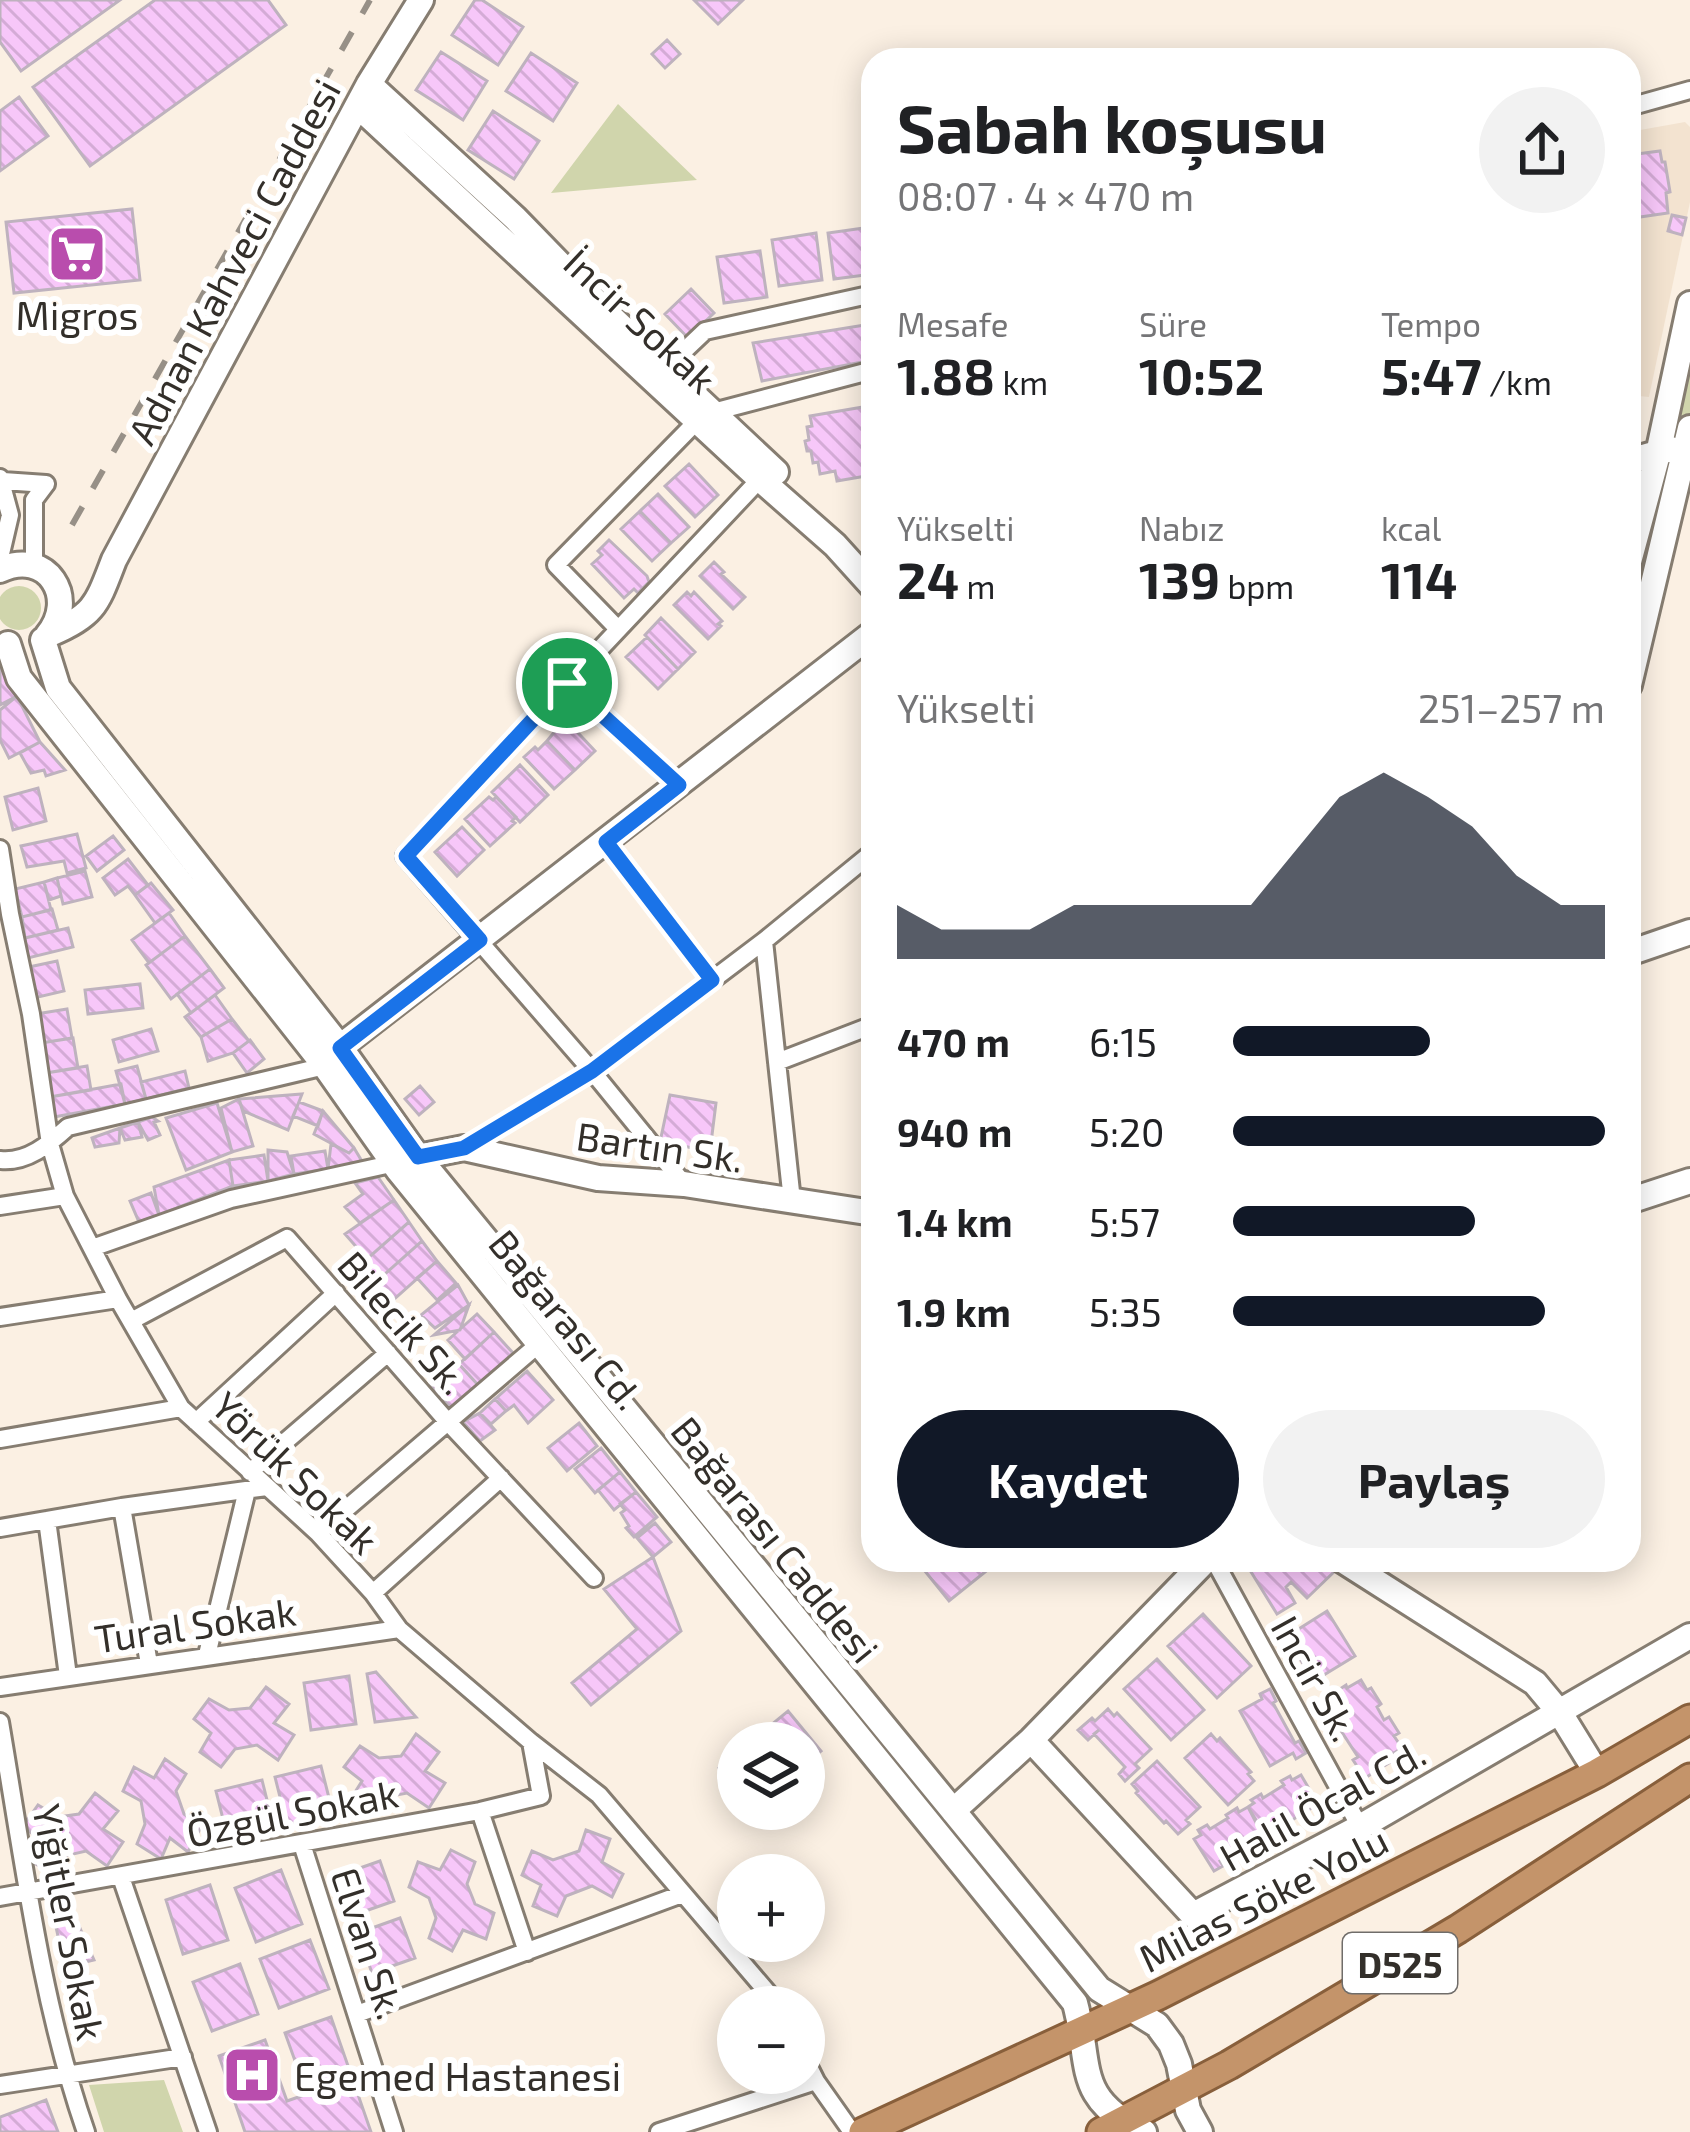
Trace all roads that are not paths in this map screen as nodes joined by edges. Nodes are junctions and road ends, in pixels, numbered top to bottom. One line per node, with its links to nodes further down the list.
1 (421, 0): 3 (main road, Adnan Kahveci Caddesi)
2 (1690, 90): 4 (street)
3 (363, 95): 7 (main road, İncir Sokak); 9 (main road, İncir Sokak); 18 (main road, Adnan Kahveci Caddesi)
4 (1641, 104)
5 (861, 297): 7 (street)
6 (1690, 304): 11 (main road)
7 (666, 368): 9 (main road, İncir Sokak)
8 (861, 373): 9 (street)
9 (705, 417): 13 (main road, İncir Sokak); 17 (main road, İncir Sokak); 23 (street)
10 (1689, 437): 11 (main road); 24 (main road)
11 (1658, 454): 12 (main road); 15 (main road)
12 (1641, 458)
13 (760, 479): 21 (main road, İncir Sokak); 23 (street)
14 (1, 480): 16 (street); 19 (street)
15 (1641, 517)
16 (0, 558)
17 (861, 558)
18 (114, 560): 22 (main road); 25 (main road, Adnan Kahveci Caddesi)
19 (34, 566): 20 (main road); 22 (main road)
20 (0, 570)
21 (861, 574)
22 (55, 583): 25 (main road)
23 (618, 629): 28 (street)
24 (1641, 636)
25 (46, 637): 26 (main road); 42 (main road, Bağarası Caddesi)
26 (4, 642): 42 (main road)
27 (861, 642): 29 (main road)
28 (567, 683): 29 (street); 35 (street)
29 (679, 785): 30 (main road)
30 (606, 842): 35 (main road); 40 (street)
31 (0, 848): 33 (street, Yörük Sokak)
32 (861, 861): 36 (street)
33 (5, 911): 38 (street, Yörük Sokak)
34 (1690, 932): 37 (main road)
35 (480, 940): 42 (main road); 44 (street)
36 (764, 941): 40 (street); 43 (street)
37 (1641, 949)
38 (19, 956): 39 (street); 45 (street, Yörük Sokak)
39 (0, 966)
40 (712, 980): 44 (street)
41 (861, 1030): 43 (street)
42 (333, 1057): 45 (street); 48 (main road, Bağarası Caddesi)
43 (777, 1062): 53 (street)
44 (592, 1071): 46 (street); 50 (street)
45 (50, 1144): 47 (street); 51 (street, Yörük Sokak)
46 (464, 1148): 48 (main road, Bartın Sk.); 50 (main road, Bartın Sk.)
47 (0, 1160)
48 (406, 1160): 56 (street, Bartın Sk.); 61 (main road, Bağarası Cd.); 92 (main road, Bağarası Caddesi)
49 (1690, 1181): 52 (main road)
50 (684, 1184): 53 (main road, Bartın Sk.)
51 (65, 1196): 54 (street); 56 (street, Yörük Sokak)
52 (1641, 1198)
53 (792, 1201): 55 (main road, Bartın Sk.)
54 (0, 1205)
55 (861, 1211)
56 (92, 1248): 58 (street, Yörük Sokak)
57 (336, 1293): 60 (street, Bilecik Sk.); 62 (street, Bilecik Sk.); 65 (street)
58 (118, 1299): 59 (street); 60 (street, Yörük Sokak)
59 (0, 1317)
60 (131, 1322): 63 (street, Yörük Sokak)
61 (540, 1343): 64 (street); 103 (main road, Bağarası Cd.)
62 (388, 1353): 64 (street, Bilecik Sk.); 68 (street)
63 (181, 1408): 65 (street, Yörük Sokak); 66 (street)
64 (447, 1420): 67 (street, Bilecik Sk.); 72 (street)
65 (196, 1422): 68 (street, Yörük Sokak)
66 (0, 1439)
67 (501, 1478): 76 (street, Bilecik Sk.); 77 (street)
68 (249, 1481): 69 (street); 72 (street, Yörük Sokak); 80 (street)
69 (122, 1507): 70 (street); 81 (street)
70 (46, 1520): 71 (street); 82 (street)
71 (0, 1528)
72 (318, 1533): 77 (street, Yörük Sokak)
73 (1198, 1572): 87 (main road)
74 (1217, 1572): 93 (street, Incir Sk.)
75 (1361, 1572): 84 (main road)
76 (594, 1577)
77 (373, 1593): 78 (street, Yörük Sokak)
78 (399, 1629): 80 (street, Tural Sokak); 88 (street, Yörük Sokak)
79 (1690, 1636): 84 (main road, Halil Öcal Cd.)
80 (207, 1655): 81 (street, Tural Sokak)
81 (149, 1664): 82 (street, Tural Sokak)
82 (68, 1676): 83 (street, Tural Sokak)
83 (0, 1687)
84 (1560, 1713): 89 (main road); 93 (main road, Halil Öcal Cd.)
85 (1690, 1718): 89 (highway, Milas Söke Yolu / D525)
86 (0, 1722): 96 (street, Yiğitler Sokak)
87 (1031, 1740): 92 (main road); 93 (main road, Halil Öcal Cd.)
88 (531, 1742): 91 (street, Özgül Sokak); 97 (street, Yörük Sokak)
89 (1597, 1773): 101 (highway, Milas Söke Yolu / D525)
90 (1690, 1778): 107 (highway, D525)
91 (480, 1810): 94 (street, Özgül Sokak); 99 (street)
92 (952, 1811): 101 (main road, Bağarası Caddesi)
93 (1360, 1827)
94 (302, 1844): 95 (street, Özgül Sokak); 102 (street, Elvan Sk.)
95 (122, 1877): 96 (street, Özgül Sokak); 104 (street)
96 (29, 1892): 98 (street, Özgül Sokak); 105 (street, Yiğitler Sokak)
97 (682, 1894): 99 (street); 100 (street, Yörük Sokak)
98 (0, 1898)
99 (527, 1952): 102 (street)
100 (762, 1986)
101 (1129, 2009): 103 (highway, Milas Söke Yolu / D525); 107 (main road)
102 (357, 2014): 113 (street, Elvan Sk.)
103 (1082, 2031): 110 (main road); 116 (highway, Milas Söke Yolu / D525)
104 (183, 2057): 105 (street); 112 (street)
105 (65, 2073): 106 (street); 111 (street, Yiğitler Sokak)
106 (0, 2085)
107 (1184, 2088): 110 (highway, D525); 117 (main road)
108 (776, 2094): 114 (street)
109 (825, 2094): 115 (street)
110 (1122, 2128)
111 (86, 2132)
112 (208, 2132)
113 (394, 2132)
114 (659, 2132)
115 (852, 2132)
116 (863, 2132)
117 (1200, 2132)

